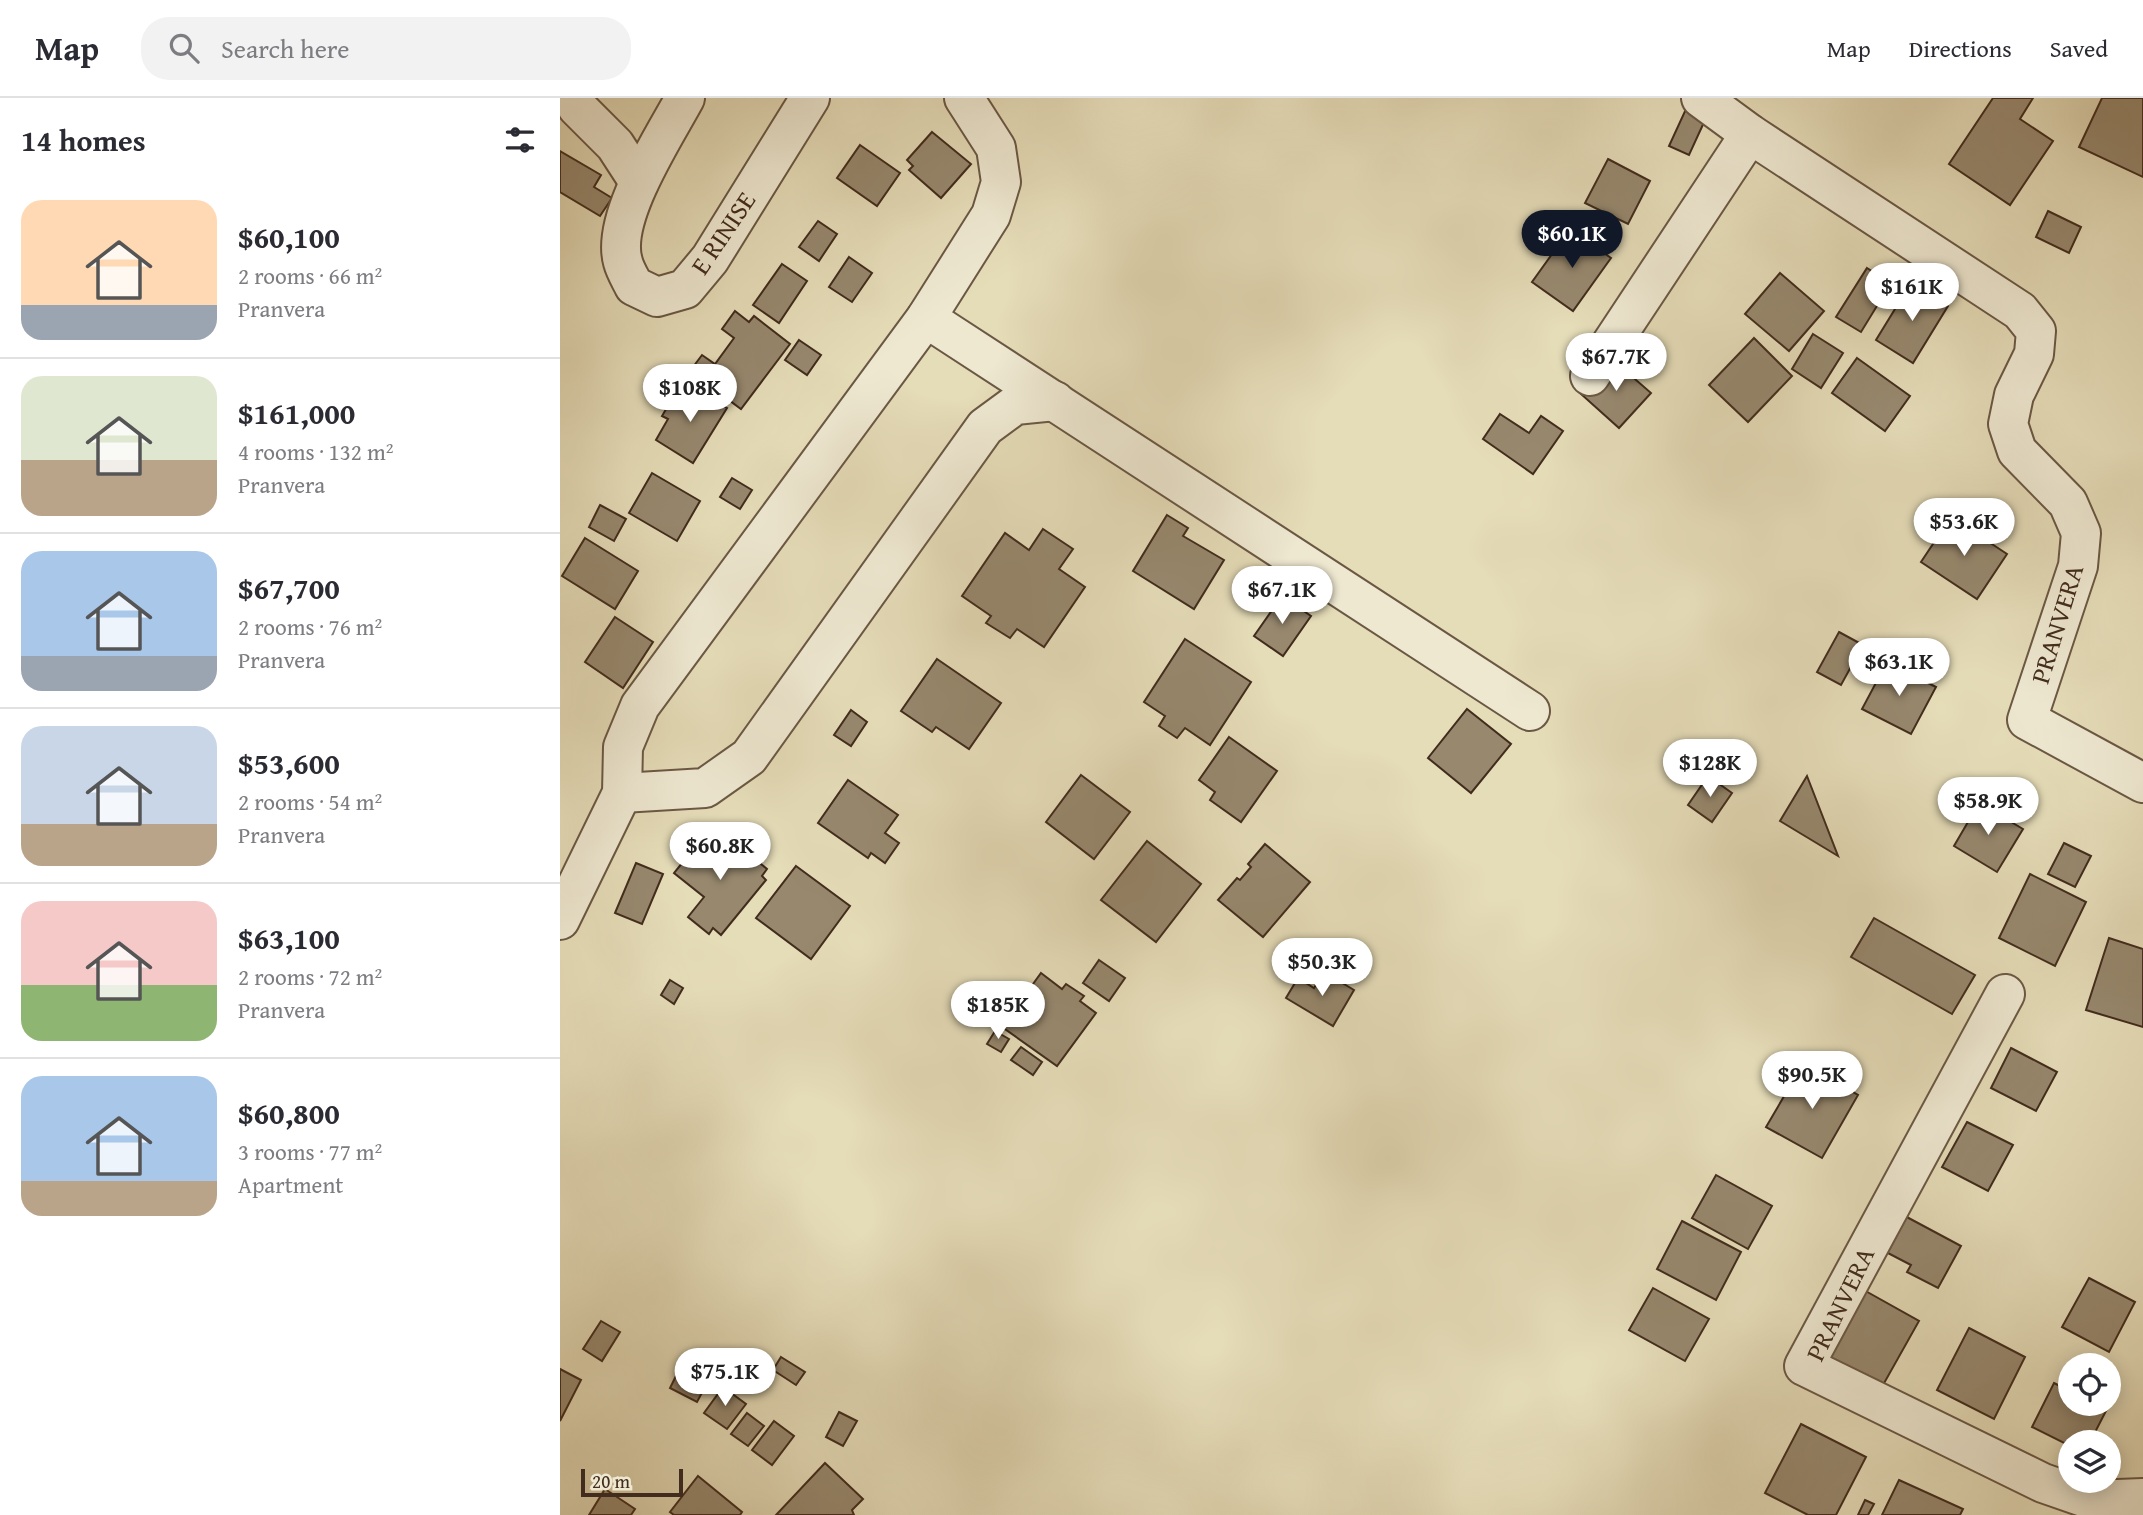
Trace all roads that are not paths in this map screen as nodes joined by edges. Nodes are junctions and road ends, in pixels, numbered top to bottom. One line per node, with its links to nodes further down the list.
1 (572, 98): 7 (street)
2 (685, 98): 7 (street, E RINISE)
3 (810, 98): 7 (street, E RINISE)
4 (964, 98): 8 (street)
5 (1701, 98): 6 (street, PRANVERA)
6 (1750, 134): 9 (street); 12 (street, PRANVERA)
7 (639, 183)
8 (926, 318): 10 (street); 13 (street)
9 (1590, 376)
10 (1055, 401): 11 (street); 13 (street)
11 (1530, 711)
12 (2143, 783)
13 (622, 793): 14 (street)
14 (560, 920)
15 (2005, 994): 16 (street, PRANVERA)
16 (2143, 1498)

